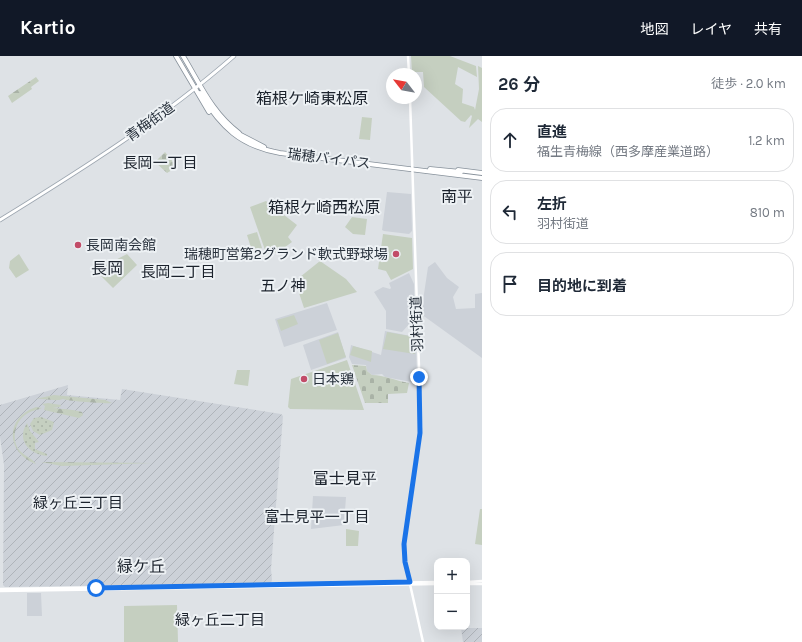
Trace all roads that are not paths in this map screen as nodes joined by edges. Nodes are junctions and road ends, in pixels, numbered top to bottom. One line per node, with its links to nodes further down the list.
1 (179, 56): 5 (highway); 6 (highway); 7 (highway)
2 (232, 56): 6 (main road, 青梅街道)
3 (408, 56): 4 (main road)
4 (409, 68)
5 (193, 79)
6 (200, 84): 7 (main road, 青梅街道); 10 (highway)
7 (194, 88): 10 (highway); 13 (main road, 青梅街道)
8 (201, 92): 10 (highway, 瑞穂バイパス)
9 (410, 104): 11 (main road, 羽村街道)
10 (244, 140): 11 (highway, 瑞穂バイパス)
11 (412, 168): 12 (highway, 瑞穂バイパス); 12 (highway, 瑞穂バイパス); 17 (main road, 羽村街道)
12 (482, 176)
13 (0, 219)
14 (482, 582): 16 (main road)
15 (434, 583): 17 (main road)
16 (470, 583)
17 (410, 584): 18 (main road); 19 (main road, 羽村街道)
18 (0, 590)
19 (423, 642)

